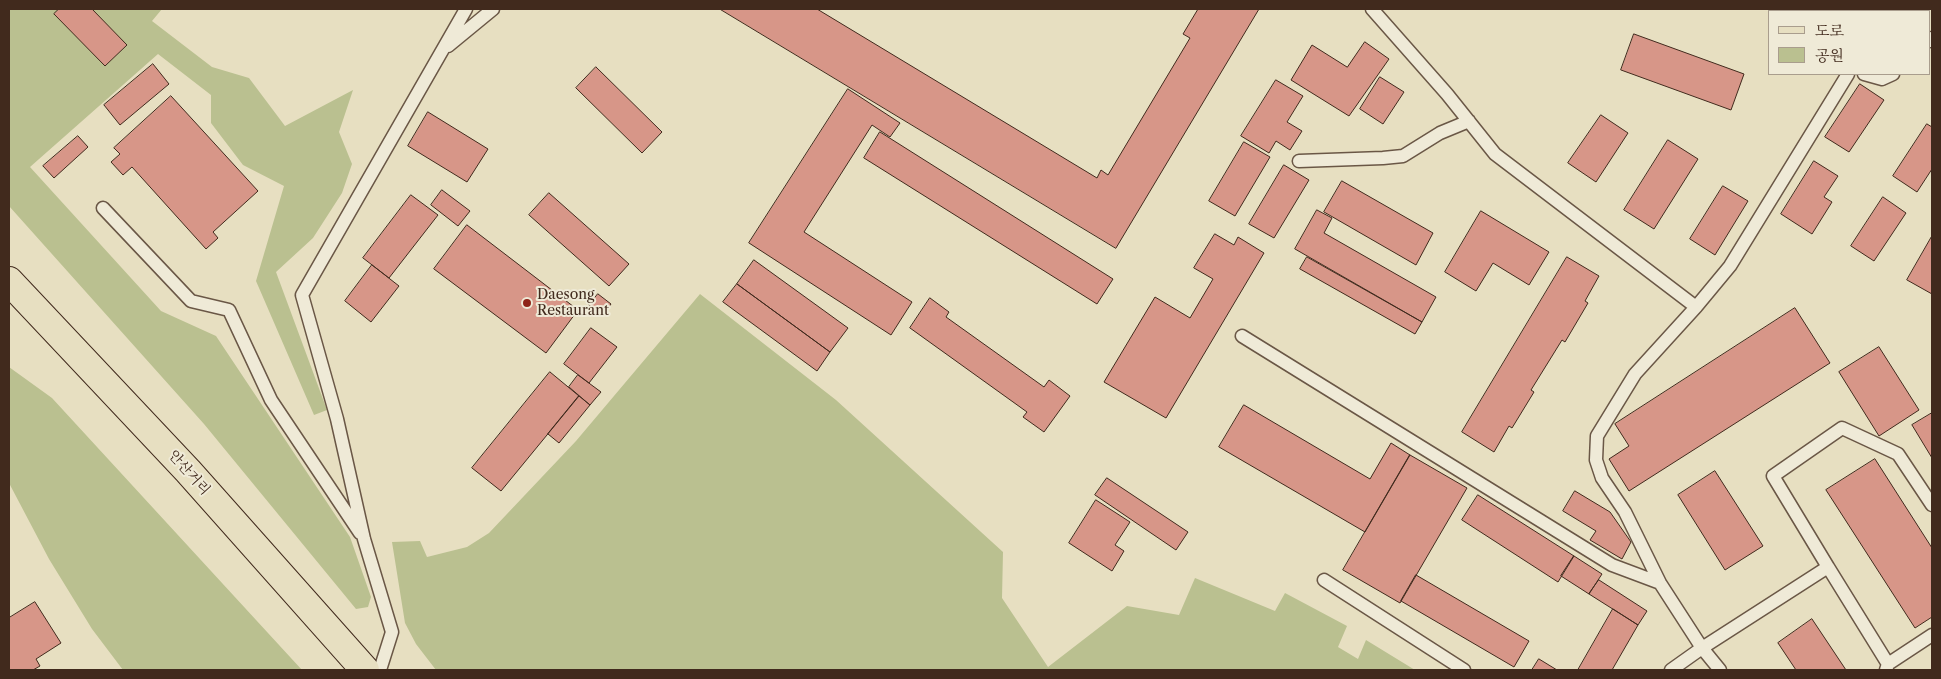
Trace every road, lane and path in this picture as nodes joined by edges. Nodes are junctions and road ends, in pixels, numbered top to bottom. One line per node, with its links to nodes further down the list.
1 (466, 9): 4 (lane)
2 (493, 9): 4 (lane)
3 (1372, 9): 8 (lane)
4 (442, 50): 15 (lane)
5 (1847, 75): 12 (lane)
6 (1868, 75): 7 (lane)
7 (1891, 75)
8 (1469, 121): 9 (lane); 12 (lane)
9 (1299, 161)
10 (103, 208): 15 (lane)
11 (9, 281): 22 (main road, 안산거리)
12 (1696, 307): 18 (lane)
13 (1242, 336): 18 (lane)
14 (1932, 505): 16 (lane)
15 (364, 539): 23 (lane)
16 (1828, 566): 20 (lane); 21 (lane)
17 (1324, 580): 24 (lane)
18 (1660, 584): 20 (lane)
19 (1932, 635): 21 (lane)
20 (1702, 648): 25 (lane); 26 (lane)
21 (1887, 667)
22 (365, 670)
23 (380, 670)
24 (1464, 670)
25 (1671, 670)
26 (1720, 670)

